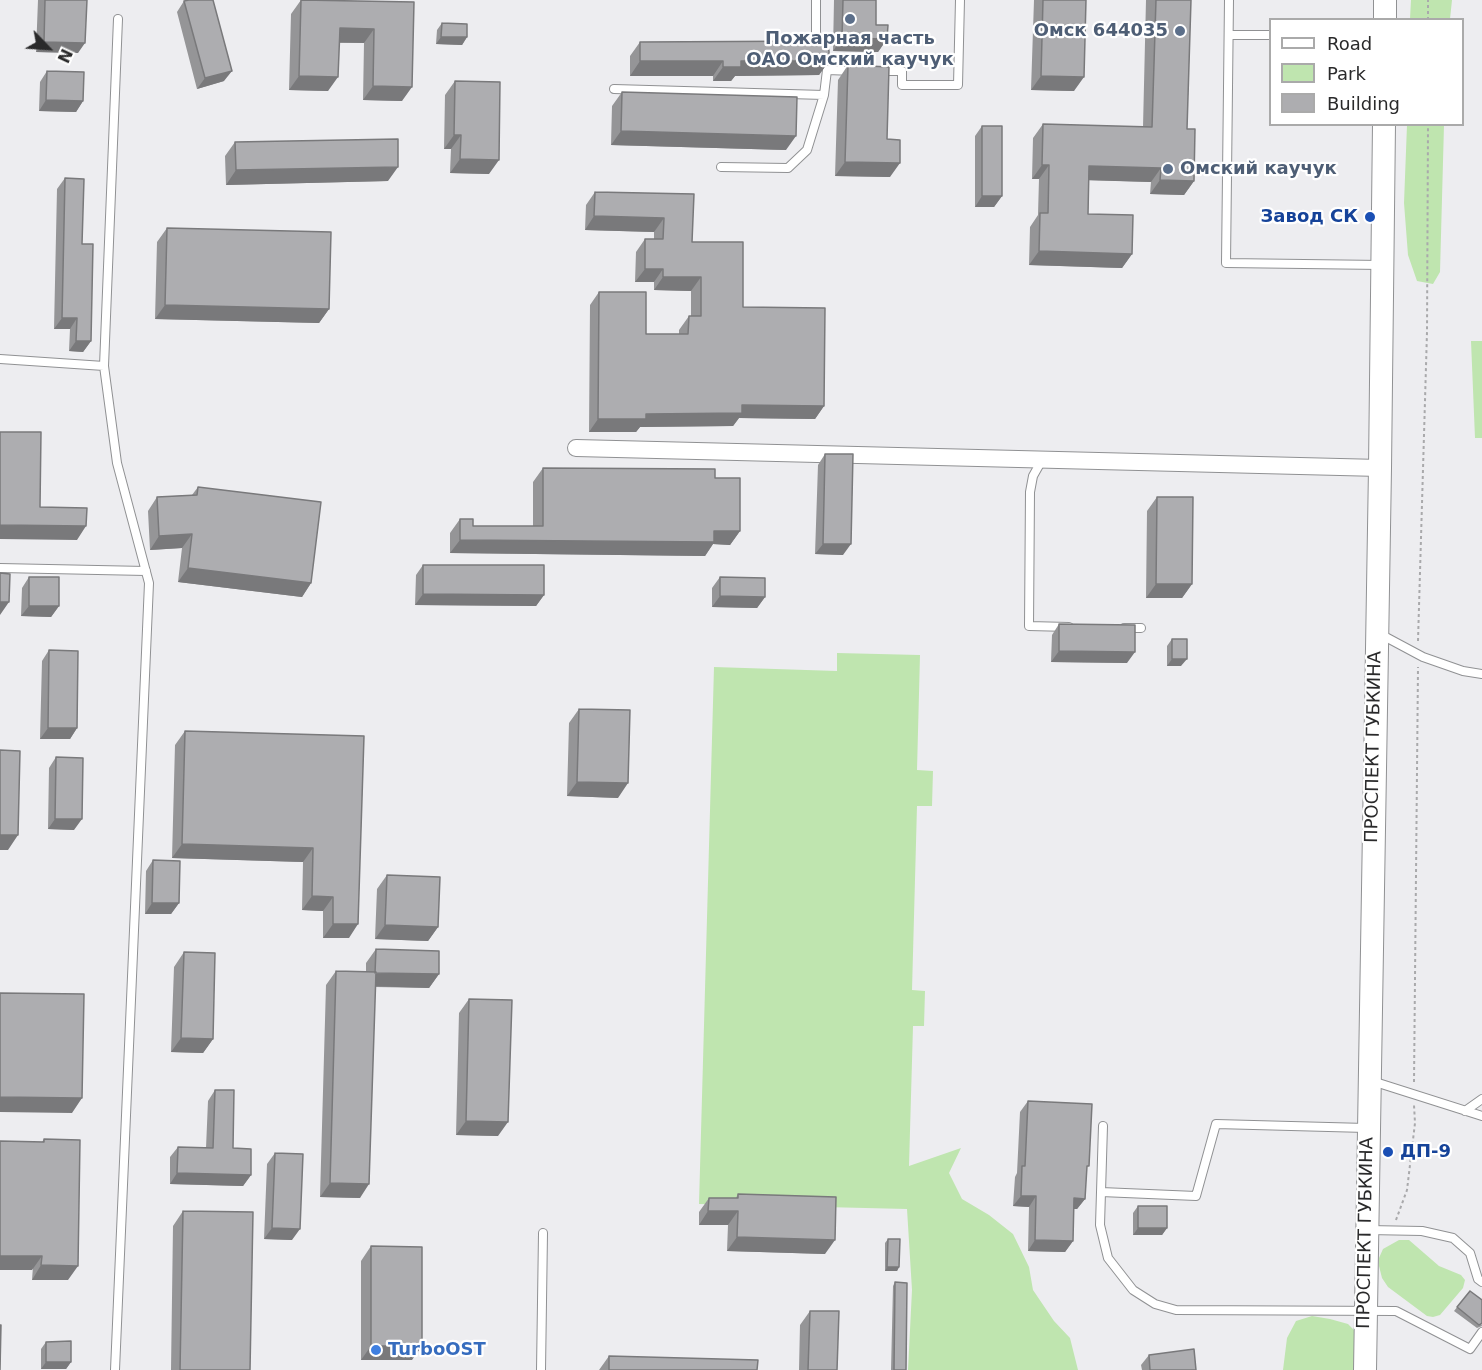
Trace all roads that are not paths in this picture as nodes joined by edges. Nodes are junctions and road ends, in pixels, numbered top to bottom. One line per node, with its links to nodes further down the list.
1 (816, 0): 9 (lane)
2 (960, 0): 11 (lane)
3 (1229, 0): 7 (lane)
4 (1385, 0): 5 (main road)
5 (1385, 18)
6 (118, 19): 18 (lane)
7 (1229, 35): 8 (lane); 16 (lane)
8 (1269, 35)
9 (825, 64): 10 (lane); 13 (lane)
10 (859, 71)
11 (870, 71)
12 (614, 89): 13 (lane)
13 (824, 95): 15 (lane)
14 (1384, 126): 16 (main road, ПРОСПЕКТ ГУБКИНА)
15 (721, 166)
16 (1382, 265): 21 (main road, ПРОСПЕКТ ГУБКИНА)
17 (0, 359): 18 (lane)
18 (104, 366): 23 (lane)
19 (576, 448): 20 (street)
20 (1042, 460): 21 (street); 24 (lane)
21 (1380, 468): 27 (main road, ПРОСПЕКТ ГУБКИНА)
22 (0, 568): 23 (lane)
23 (146, 571): 41 (lane)
24 (1080, 627)
25 (1111, 628): 26 (lane)
26 (1141, 628)
27 (1376, 632): 28 (lane); 29 (main road, ПРОСПЕКТ ГУБКИНА)
28 (1482, 674)
29 (1369, 1080): 31 (lane); 34 (main road, ПРОСПЕКТ ГУБКИНА)
30 (1482, 1099): 31 (lane)
31 (1465, 1110): 32 (lane)
32 (1482, 1116)
33 (1103, 1126): 35 (lane)
34 (1368, 1128): 35 (lane); 36 (main road, ПРОСПЕКТ ГУБКИНА)
35 (1101, 1192): 39 (lane)
36 (1366, 1230): 38 (lane); 39 (main road, ПРОСПЕКТ ГУБКИНА)
37 (543, 1233): 42 (lane)
38 (1482, 1282)
39 (1365, 1312): 40 (lane); 43 (main road, ПРОСПЕКТ ГУБКИНА)
40 (1482, 1332)
41 (114, 1370)
42 (541, 1370)
43 (1365, 1370)

